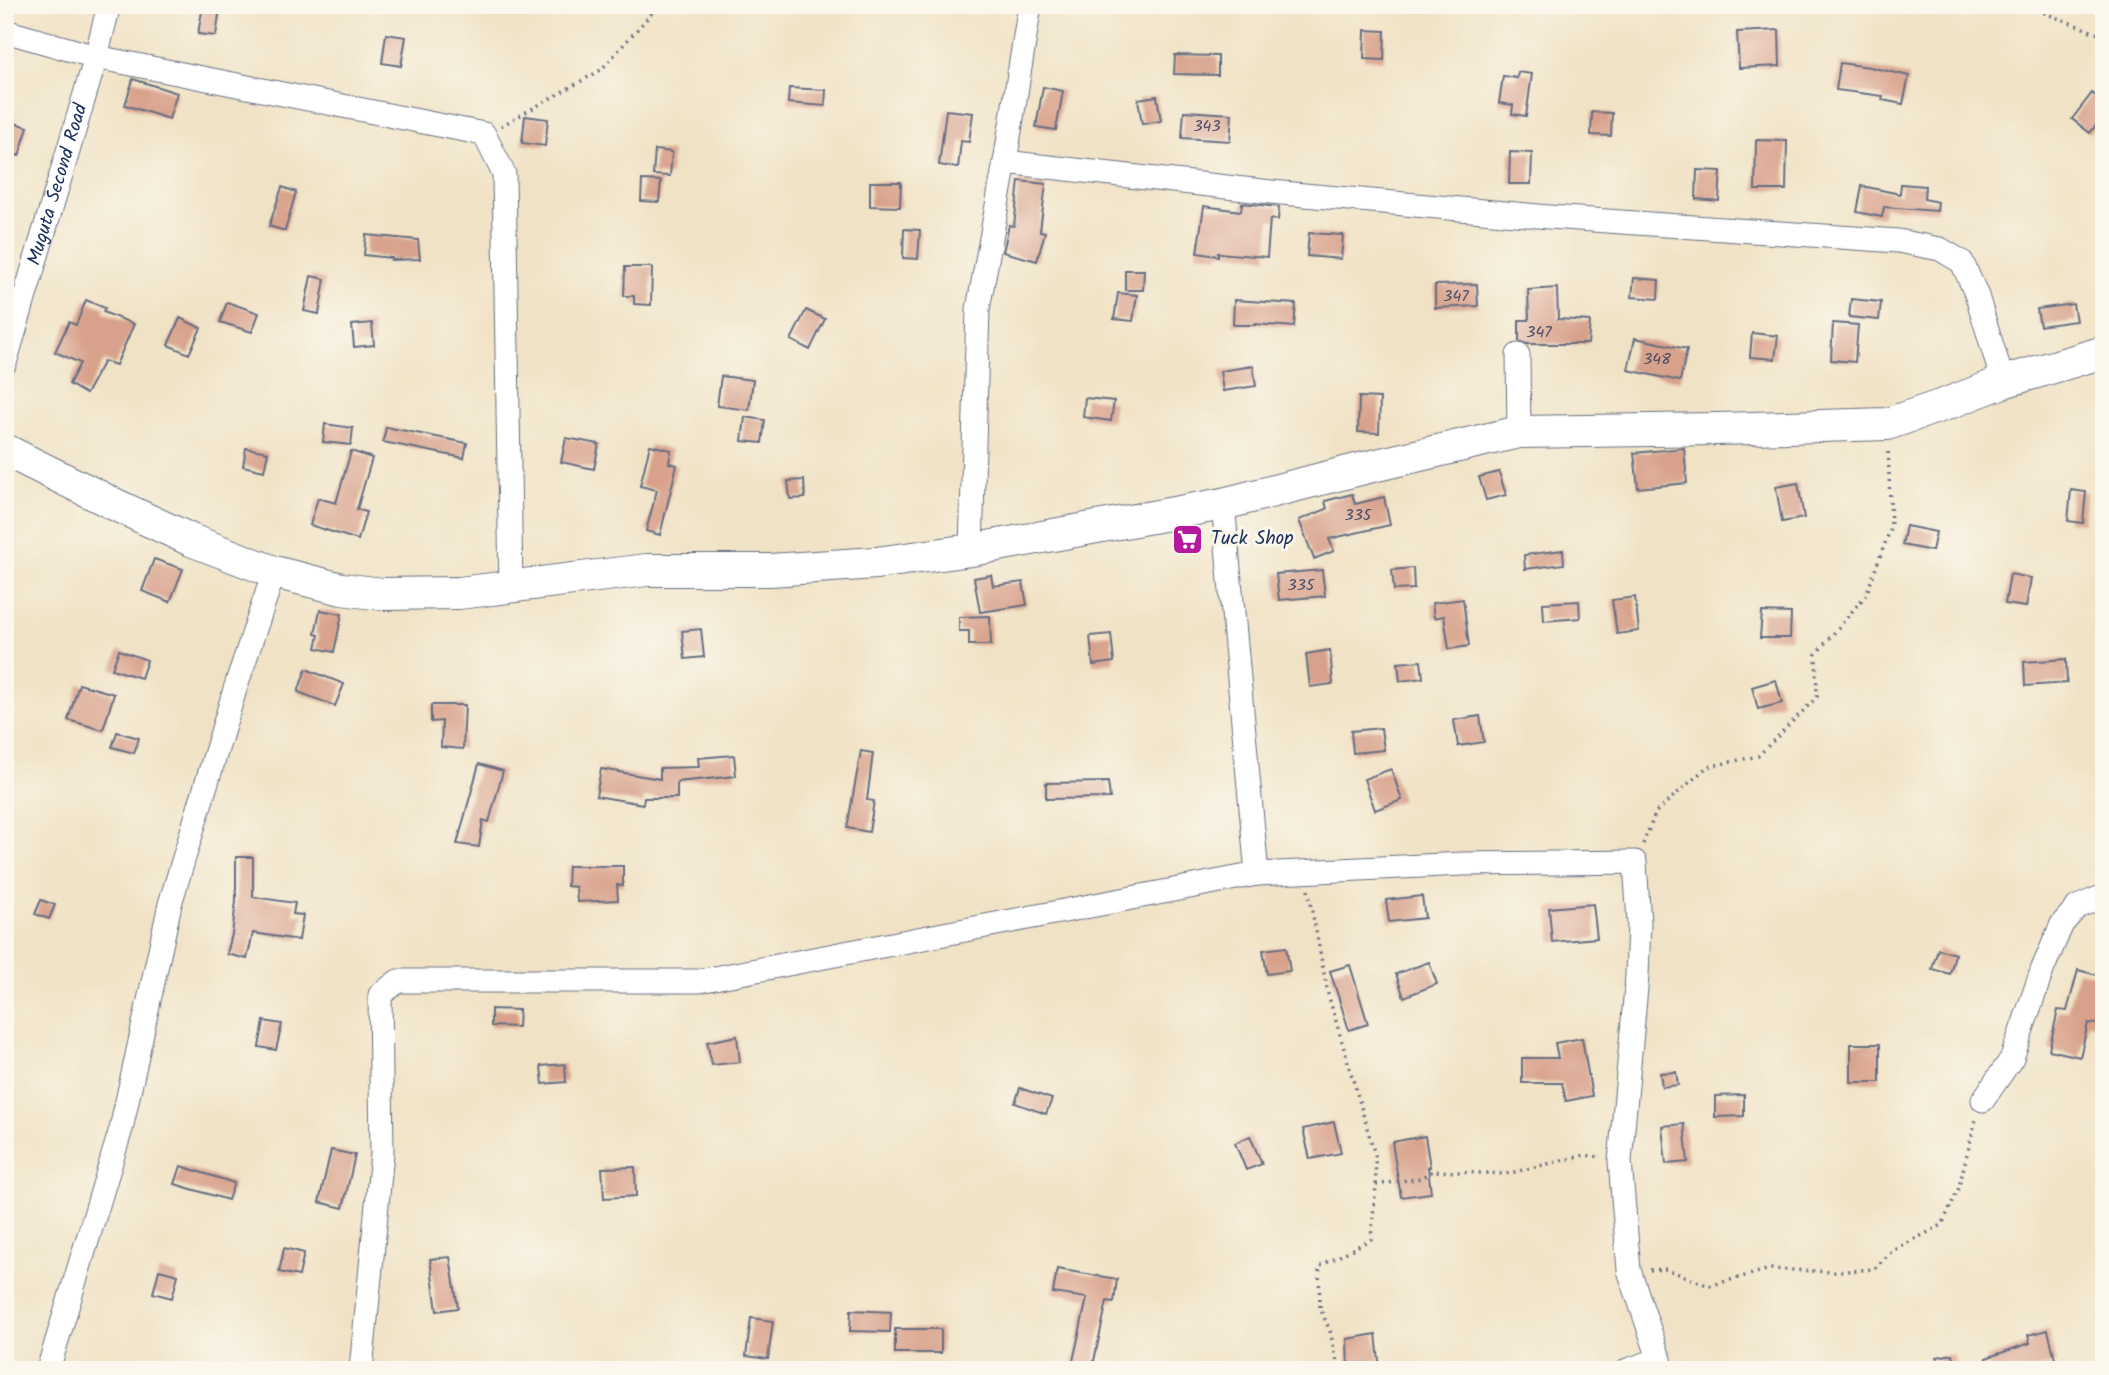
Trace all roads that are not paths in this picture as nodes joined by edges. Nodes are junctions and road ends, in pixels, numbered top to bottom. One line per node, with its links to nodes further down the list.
1 (109, 5): 4 (street, Muguta Second Road)
2 (1030, 5): 5 (street)
3 (5, 31): 4 (street)
4 (96, 57): 8 (street, Muguta Second Road); 15 (street)
5 (1005, 162): 9 (street); 13 (street)
6 (2104, 352): 9 (street)
7 (1518, 355): 10 (street)
8 (5, 363)
9 (2003, 382): 10 (street)
10 (1519, 432): 12 (street)
11 (5, 450): 14 (street)
12 (1223, 504): 13 (street); 16 (street)
13 (971, 550): 15 (street)
14 (274, 572): 15 (street); 20 (street)
15 (511, 587)
16 (1256, 874): 19 (street); 21 (street)
17 (2104, 896): 18 (street)
18 (1983, 1100)
19 (1661, 1365): 22 (street)
20 (48, 1370)
21 (361, 1370)
22 (1628, 1370)

